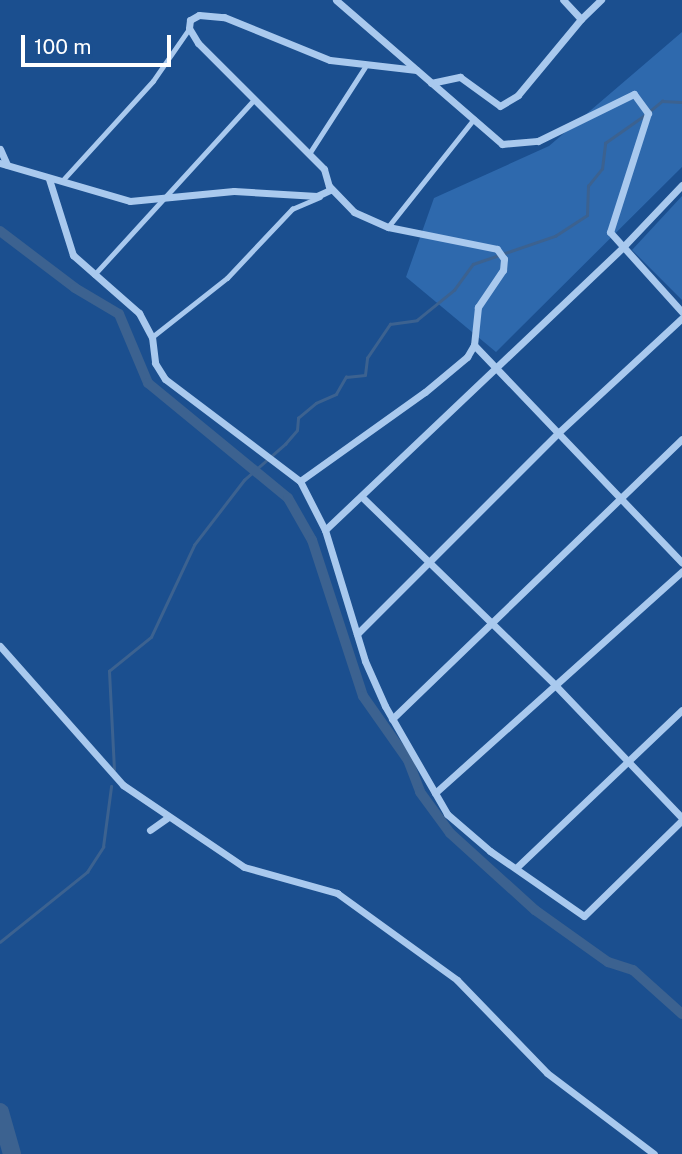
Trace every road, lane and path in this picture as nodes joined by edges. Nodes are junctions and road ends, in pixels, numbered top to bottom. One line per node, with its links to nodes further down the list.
1 (336, 0): 7 (street)
2 (563, 0): 4 (street)
3 (601, 0): 4 (street)
4 (581, 19): 8 (street)
5 (189, 28): 6 (street); 9 (street); 15 (lane)
6 (365, 67): 7 (street); 12 (lane)
7 (416, 70): 8 (street)
8 (432, 83): 10 (street)
9 (254, 100): 12 (street); 19 (lane)
10 (474, 120): 20 (lane); 21 (street)
11 (0, 149): 13 (street)
12 (309, 154): 17 (street)
13 (4, 164): 14 (street)
14 (49, 179): 15 (street); 22 (street)
15 (61, 181): 19 (street)
16 (682, 185): 21 (street)
17 (330, 186): 18 (street); 20 (street)
18 (323, 195): 19 (street); 25 (lane)
19 (164, 198): 22 (lane)
20 (388, 227): 26 (street)
21 (622, 248): 23 (street); 27 (street)
22 (94, 275): 25 (street)
23 (682, 312)
24 (682, 318): 28 (street)
25 (152, 337): 30 (street)
26 (474, 345): 27 (street); 30 (street)
27 (496, 367): 28 (street); 31 (street)
28 (559, 432): 32 (street); 34 (street)
29 (682, 439): 32 (street)
30 (300, 481): 33 (street)
31 (362, 497): 33 (street); 34 (street)
32 (623, 497): 35 (street); 37 (street)
33 (325, 530): 38 (street)
34 (430, 563): 37 (street); 38 (street)
35 (682, 563)
36 (682, 571): 40 (street)
37 (493, 625): 40 (street); 42 (street)
38 (357, 634): 42 (street)
39 (0, 646): 45 (street)
40 (555, 685): 43 (street); 44 (street)
41 (682, 710): 43 (street)
42 (392, 719): 44 (street)
43 (628, 762): 46 (street); 48 (street)
44 (435, 793): 48 (street)
45 (167, 818): 47 (street); 49 (street)
46 (682, 819): 48 (street)
47 (150, 830)
48 (516, 868)
49 (654, 1154)

